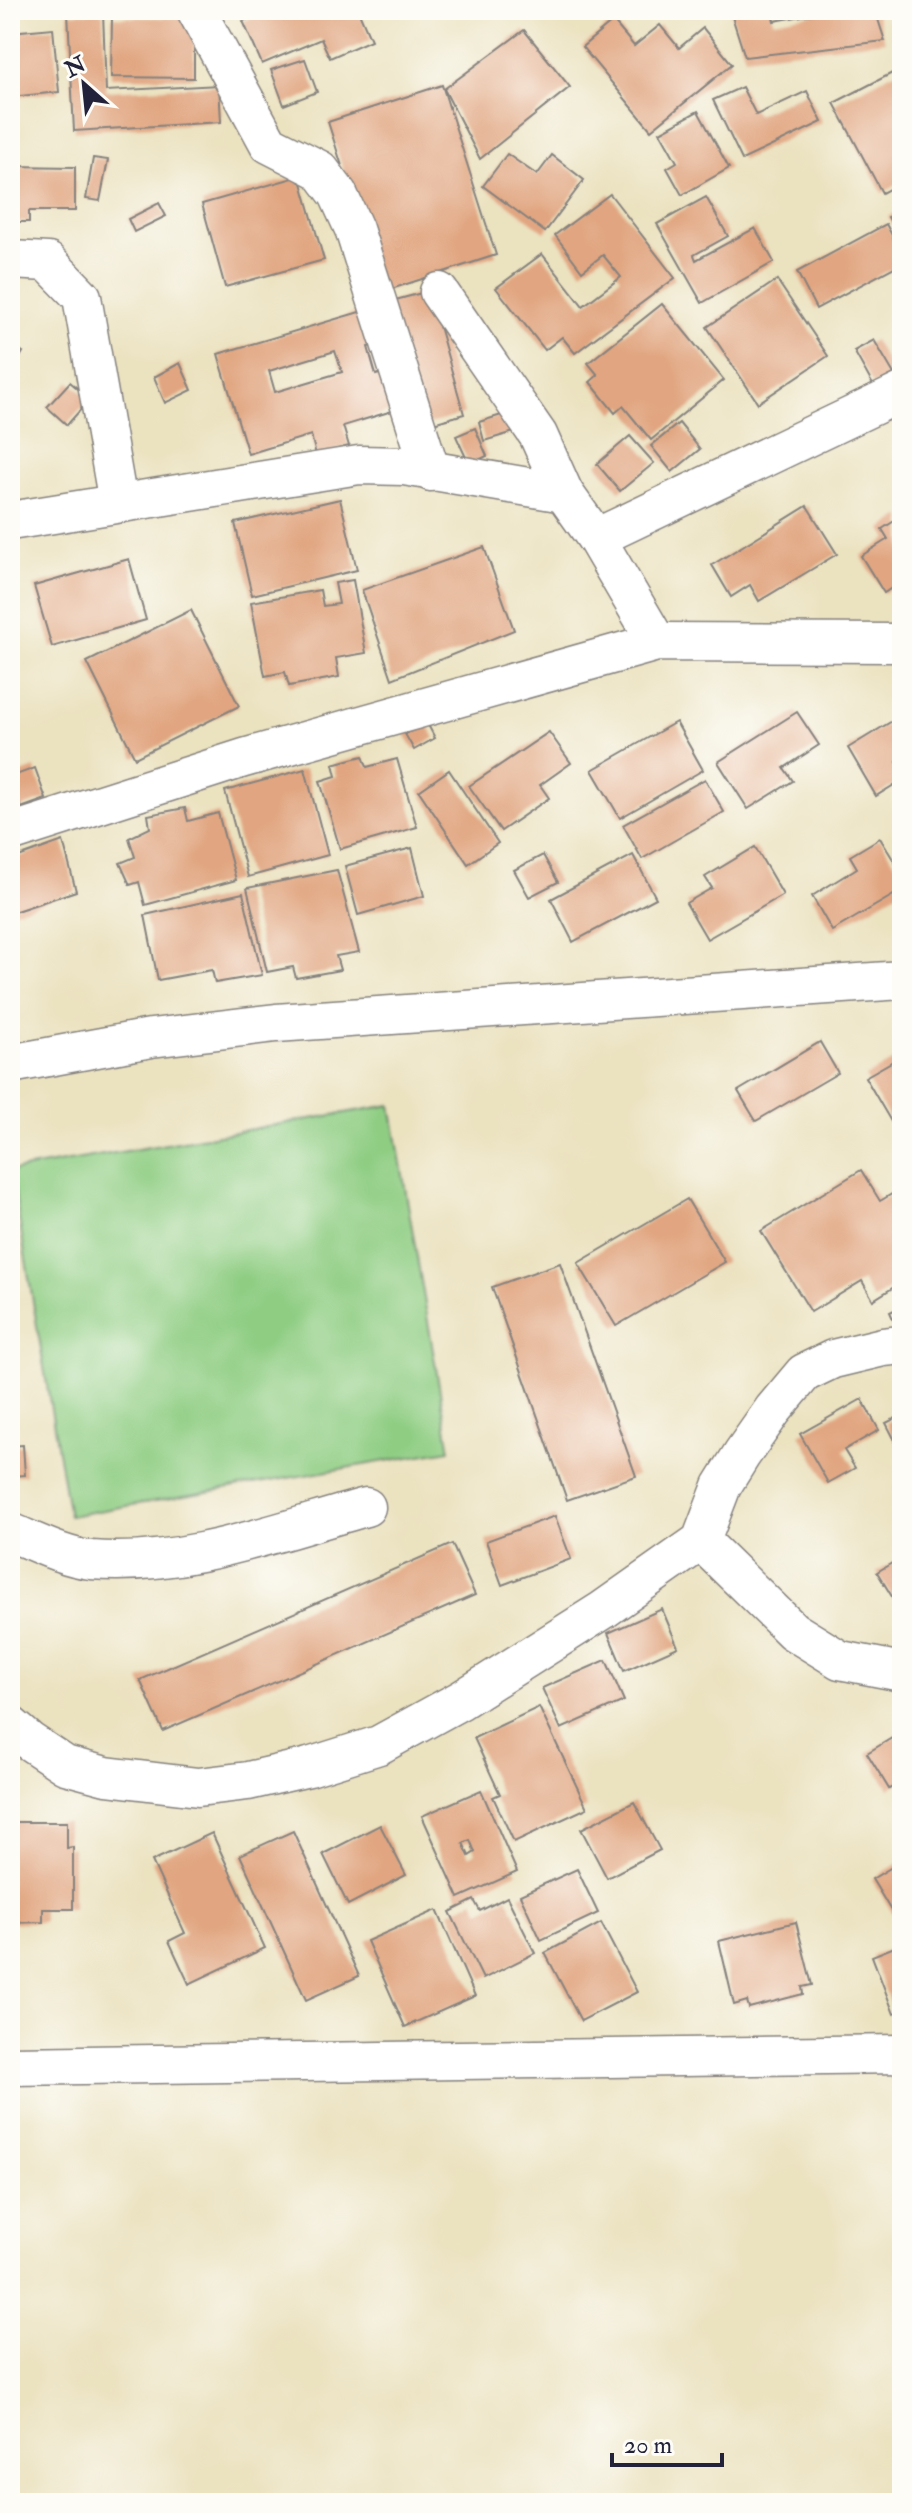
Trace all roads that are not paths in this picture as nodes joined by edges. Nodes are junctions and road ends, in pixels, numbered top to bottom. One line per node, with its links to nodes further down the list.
1 (196, 10): 5 (street)
2 (10, 260): 7 (street)
3 (439, 292): 6 (street)
4 (902, 392): 9 (street)
5 (431, 472): 6 (street); 7 (street)
6 (564, 493): 9 (street)
7 (118, 503): 8 (street)
8 (10, 521)
9 (596, 538): 10 (street)
10 (657, 642): 11 (street); 12 (street)
11 (902, 643)
12 (10, 833)
13 (902, 980): 14 (street)
14 (10, 1064)
15 (902, 1345): 18 (street)
16 (366, 1507): 17 (street)
17 (10, 1532)
18 (701, 1541): 19 (street); 20 (street)
19 (902, 1672)
20 (10, 1725)
21 (902, 2054): 22 (street)
22 (10, 2066)

